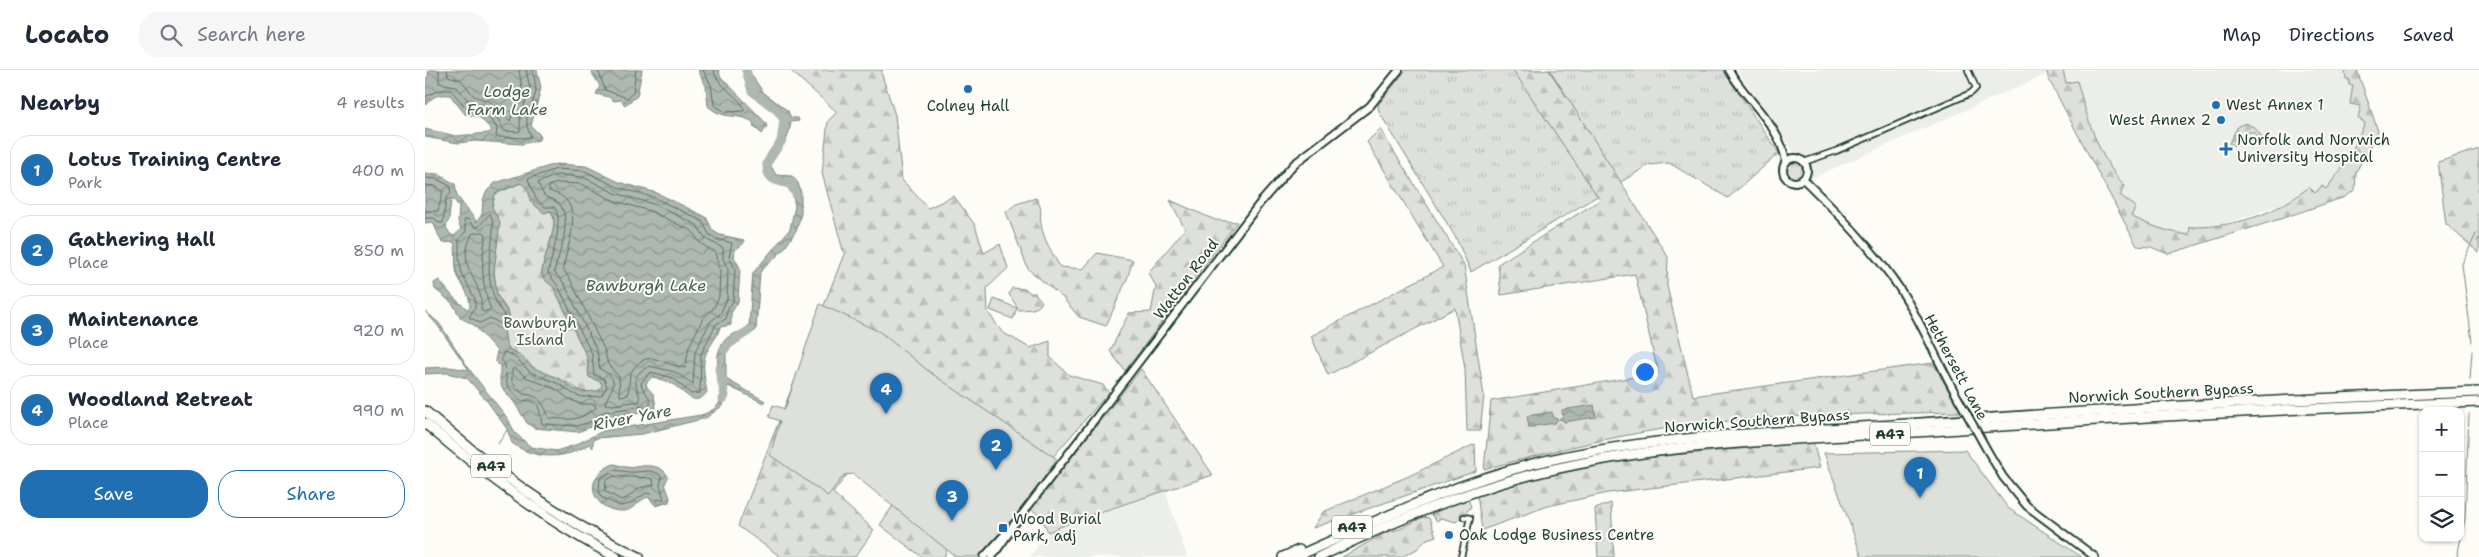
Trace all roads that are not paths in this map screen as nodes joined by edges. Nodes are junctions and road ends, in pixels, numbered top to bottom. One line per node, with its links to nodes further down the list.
1 (1399, 70): 19 (street, Watton Road)
2 (1729, 70): 4 (street, Hethersett Lane)
3 (1968, 70): 7 (street)
4 (1782, 146): 5 (street, Hethersett Lane); 6 (street, Hethersett Lane)
5 (1793, 158): 6 (street); 7 (street, Hethersett Lane)
6 (1786, 162): 8 (street, Hethersett Lane)
7 (1804, 162): 8 (street)
8 (1803, 179): 30 (street, Hethersett Lane, bridge)
9 (2479, 392): 14 (highway, Norwich Southern Bypass / A47)
10 (2479, 402): 28 (highway, Norwich Southern Bypass / A47)
11 (425, 410): 15 (highway, A47)
12 (425, 423): 13 (highway, A47)
13 (513, 495): 20 (highway, A47); 21 (highway, A47)
14 (1422, 500): 26 (highway, A47); 27 (highway, Norwich Southern Bypass / A47)
15 (562, 516): 22 (highway, A47); 23 (highway, A47)
16 (1465, 516): 17 (street)
17 (1470, 518): 18 (street); 29 (street)
18 (1476, 520)
19 (1014, 524): 24 (street, Watton Road); 25 (street, Watton Road)
20 (607, 557)
21 (616, 557)
22 (639, 557)
23 (647, 557)
24 (984, 557)
25 (992, 557)
26 (1283, 557)
27 (1295, 557)
28 (1319, 557)
29 (1461, 557)
30 (2095, 557)

